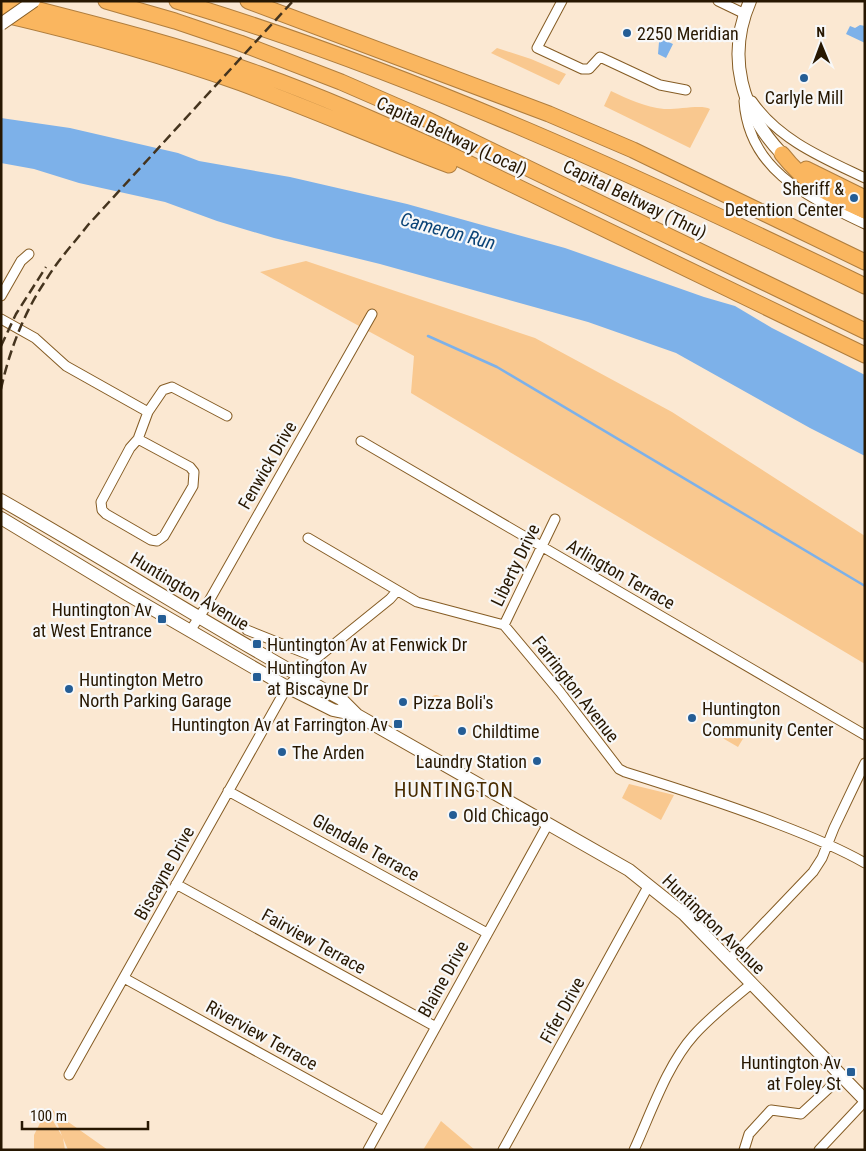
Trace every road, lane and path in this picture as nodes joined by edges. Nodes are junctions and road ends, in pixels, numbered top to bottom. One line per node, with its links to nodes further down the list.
1 (4, 1): 18 (highway, Capital Beltway (Local))
2 (34, 1): 11 (main road, bridge)
3 (106, 1): 27 (highway, Capital Beltway (Thru))
4 (177, 1): 23 (highway, Capital Beltway (Thru))
5 (248, 1): 22 (highway)
6 (562, 1): 13 (street)
7 (718, 1): 9 (street)
8 (750, 1): 9 (main road)
9 (744, 14): 12 (main road)
10 (1, 16): 18 (highway)
11 (1, 24)
12 (743, 88): 14 (main road); 15 (street); 20 (street)
13 (686, 90)
14 (782, 154): 16 (highway)
15 (865, 178)
16 (842, 194): 17 (highway); 19 (highway)
17 (865, 198)
18 (545, 200): 28 (highway, Capital Beltway (Local))
19 (865, 211)
20 (865, 224)
21 (29, 254): 24 (street)
22 (865, 262)
23 (865, 286)
24 (1, 296)
25 (372, 314): 39 (street, Fenwick Drive)
26 (1, 319): 29 (street)
27 (865, 332)
28 (865, 355)
29 (148, 412): 30 (street); 31 (street)
30 (227, 416)
31 (138, 439): 31 (street)
32 (361, 441): 37 (street, Arlington Terrace)
33 (1, 500): 39 (main road, Huntington Avenue)
34 (1, 518): 42 (main road, Huntington Avenue)
35 (555, 519): 37 (street, Liberty Drive)
36 (308, 538): 38 (street)
37 (542, 547): 40 (street, Liberty Drive); 47 (street, Arlington Terrace)
38 (397, 591): 40 (street); 43 (street)
39 (199, 618): 42 (street, Fenwick Drive); 44 (main road, Huntington Avenue)
40 (504, 625): 51 (street, Farrington Avenue)
41 (247, 630): 43 (street)
42 (190, 631): 45 (main road, Huntington Avenue)
43 (317, 658): 44 (street)
44 (299, 676): 45 (street); 46 (main road, Huntington Avenue)
45 (287, 687): 46 (main road, Huntington Avenue); 49 (street, Biscayne Drive)
46 (357, 715): 50 (main road, Huntington Avenue)
47 (865, 735)
48 (865, 763): 51 (street)
49 (228, 791): 53 (street, Biscayne Drive); 55 (street, Glendale Terrace)
50 (548, 824): 54 (main road, Huntington Avenue); 55 (street, Blaine Drive)
51 (828, 844): 52 (street, Farrington Avenue); 56 (street)
52 (865, 863)
53 (176, 884): 57 (street, Biscayne Drive); 59 (street, Fairview Terrace)
54 (649, 885): 56 (main road, Huntington Avenue); 65 (street, Fifer Drive)
55 (487, 933): 59 (street, Blaine Drive)
56 (729, 960): 58 (main road, Huntington Avenue)
57 (124, 978): 60 (street, Biscayne Drive); 63 (street, Riverview Terrace)
58 (751, 984): 61 (main road, Huntington Avenue); 66 (street)
59 (436, 1027): 63 (street, Blaine Drive)
60 (69, 1075)
61 (841, 1077): 62 (main road, Huntington Avenue); 67 (street)
62 (865, 1100): 68 (street)
63 (383, 1121): 64 (street, Blaine Drive)
64 (368, 1150)
65 (503, 1150)
66 (634, 1150)
67 (744, 1150)
68 (819, 1150)

